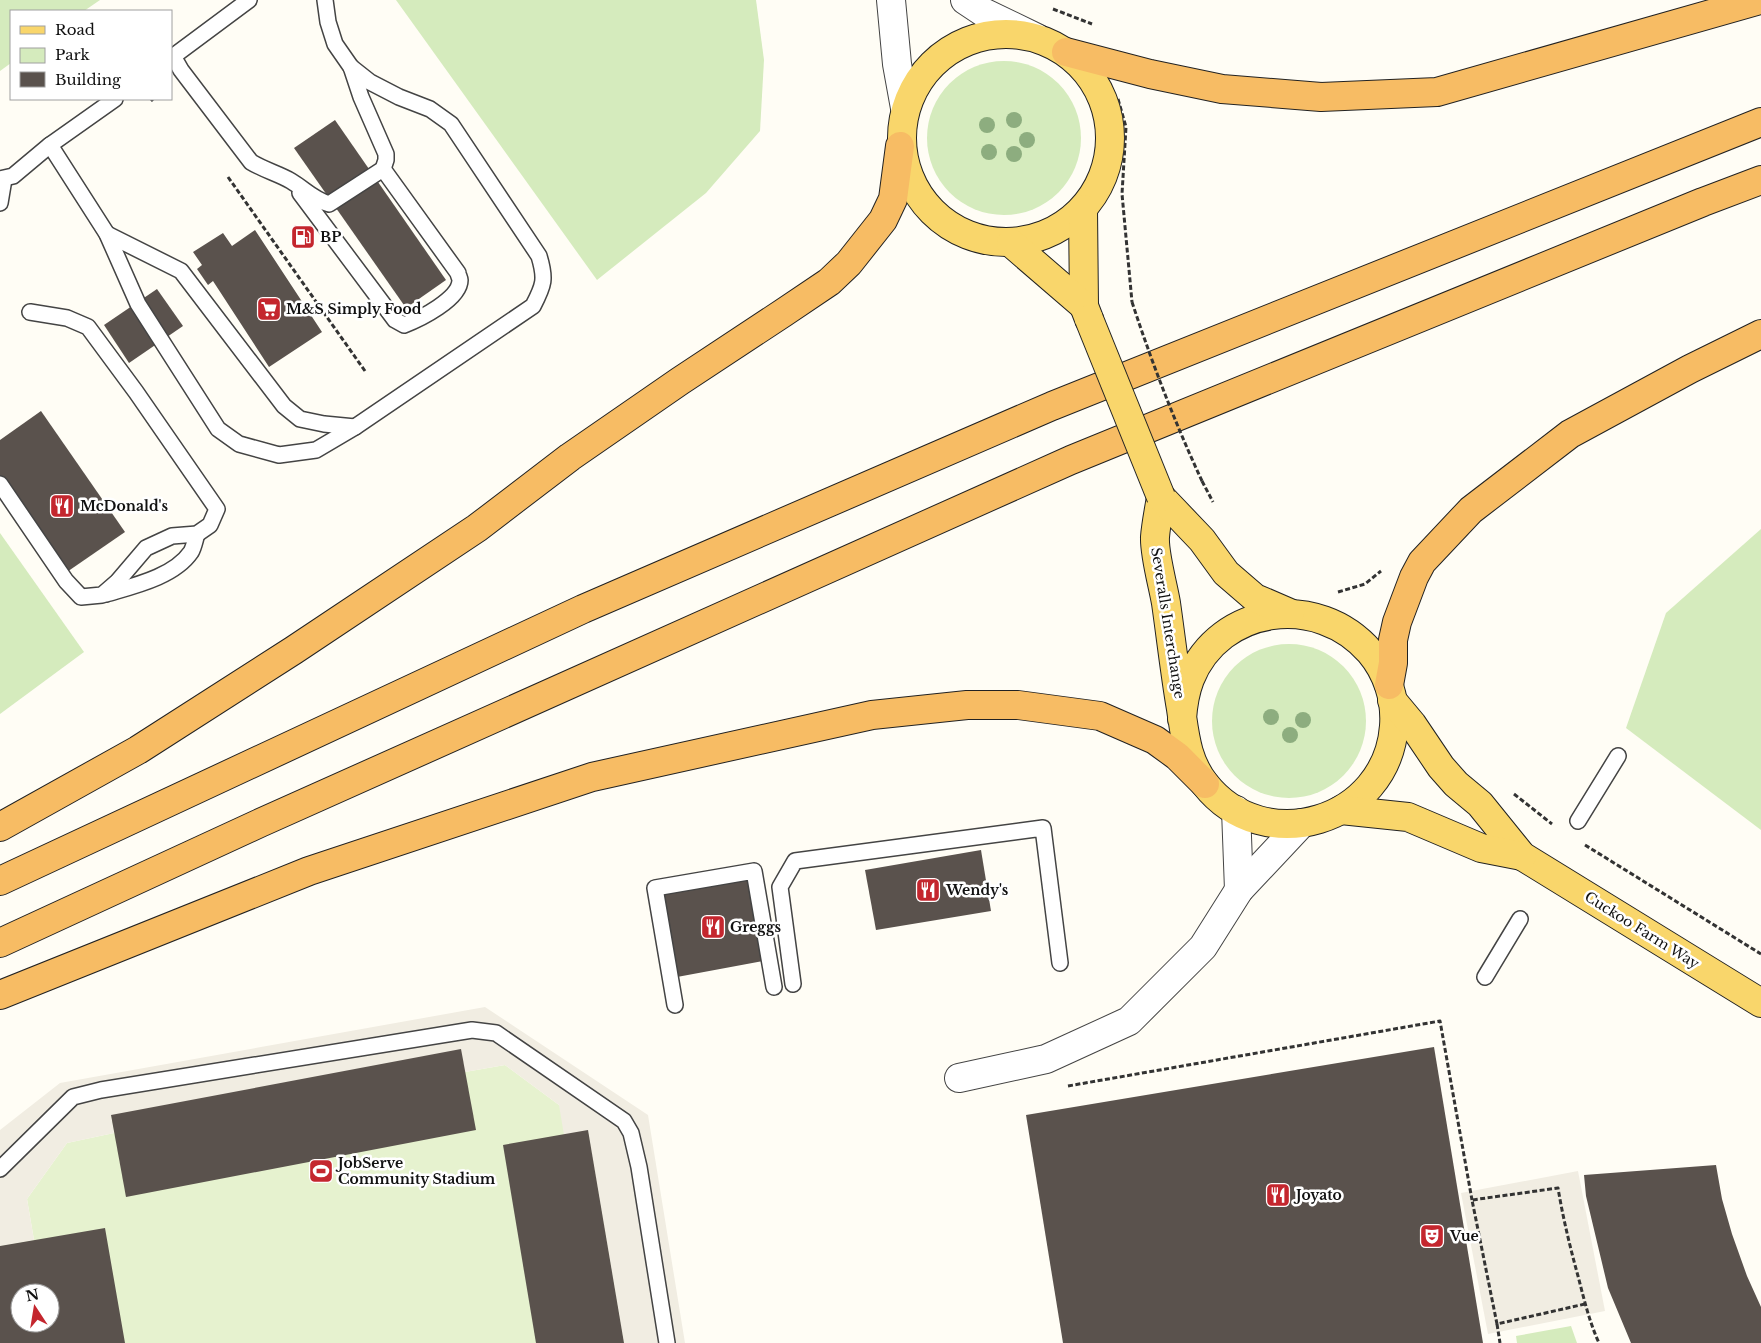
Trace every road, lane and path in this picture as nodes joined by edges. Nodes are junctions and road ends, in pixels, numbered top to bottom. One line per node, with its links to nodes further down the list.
1 (249, 0): 8 (lane)
2 (326, 0): 9 (lane)
3 (891, 0): 12 (street)
4 (965, 0): 6 (street)
5 (1760, 0): 7 (highway)
6 (1037, 38): 7 (main road); 12 (main road)
7 (1066, 52): 22 (main road)
8 (172, 57): 20 (lane)
9 (352, 67): 16 (lane); 29 (lane)
10 (1117, 94): 32 (path, bridge)
11 (114, 100): 14 (lane)
12 (905, 108): 15 (main road)
13 (1761, 122): 51 (highway)
14 (50, 145): 18 (lane); 23 (lane)
15 (900, 146): 24 (main road); 47 (highway)
16 (382, 169): 20 (lane); 20 (lane)
17 (222, 170): 28 (path)
18 (6, 178): 21 (lane)
19 (1761, 180): 54 (highway)
20 (290, 181)
21 (0, 203)
22 (1083, 209): 24 (main road); 26 (main road, Severalls Interchange)
23 (107, 234): 29 (lane); 29 (lane)
24 (1011, 243): 26 (main road, Severalls Interchange)
25 (30, 312): 33 (lane)
26 (1087, 312): 31 (main road, Severalls Interchange, bridge)
27 (1761, 334): 38 (highway)
28 (365, 371)
29 (355, 427)
30 (0, 484): 36 (lane)
31 (1161, 498): 37 (main road, Severalls Interchange); 39 (main road, Severalls Interchange)
32 (1214, 506)
33 (197, 534): 36 (lane); 36 (lane)
34 (1385, 568): 35 (path)
35 (1333, 591)
36 (102, 595)
37 (1290, 613): 38 (main road, Severalls Interchange); 39 (main road, Severalls Interchange)
38 (1390, 692): 44 (main road, Severalls Interchange); 50 (main road, Cuckoo Farm Way)
39 (1182, 719): 41 (main road, Severalls Interchange)
40 (1618, 756): 45 (lane)
41 (1205, 784): 43 (main road, Severalls Interchange); 60 (highway)
42 (1511, 791): 48 (path)
43 (1236, 810): 46 (main road, Severalls Interchange); 52 (street)
44 (1341, 810): 46 (main road, Severalls Interchange); 50 (main road, Cuckoo Farm Way)
45 (1578, 820)
46 (1302, 824): 52 (street)
47 (0, 827)
48 (1558, 828)
49 (1584, 844): 55 (path)
50 (1522, 856): 61 (main road, Cuckoo Farm Way)
51 (0, 881)
52 (1239, 890): 63 (street)
53 (1520, 919): 57 (lane)
54 (0, 943)
55 (1761, 954)
56 (1060, 963): 58 (lane)
57 (1485, 977)
58 (793, 984)
59 (774, 987): 62 (lane)
60 (0, 995)
61 (1761, 1003)
62 (675, 1005)
63 (1046, 1059): 64 (street); 66 (path)
64 (959, 1078)
65 (0, 1169): 69 (lane)
66 (1472, 1200): 67 (path); 68 (path)
67 (1585, 1304): 68 (path); 71 (path)
68 (1497, 1324): 70 (path)
69 (667, 1343)
70 (1500, 1343)
71 (1599, 1343)

